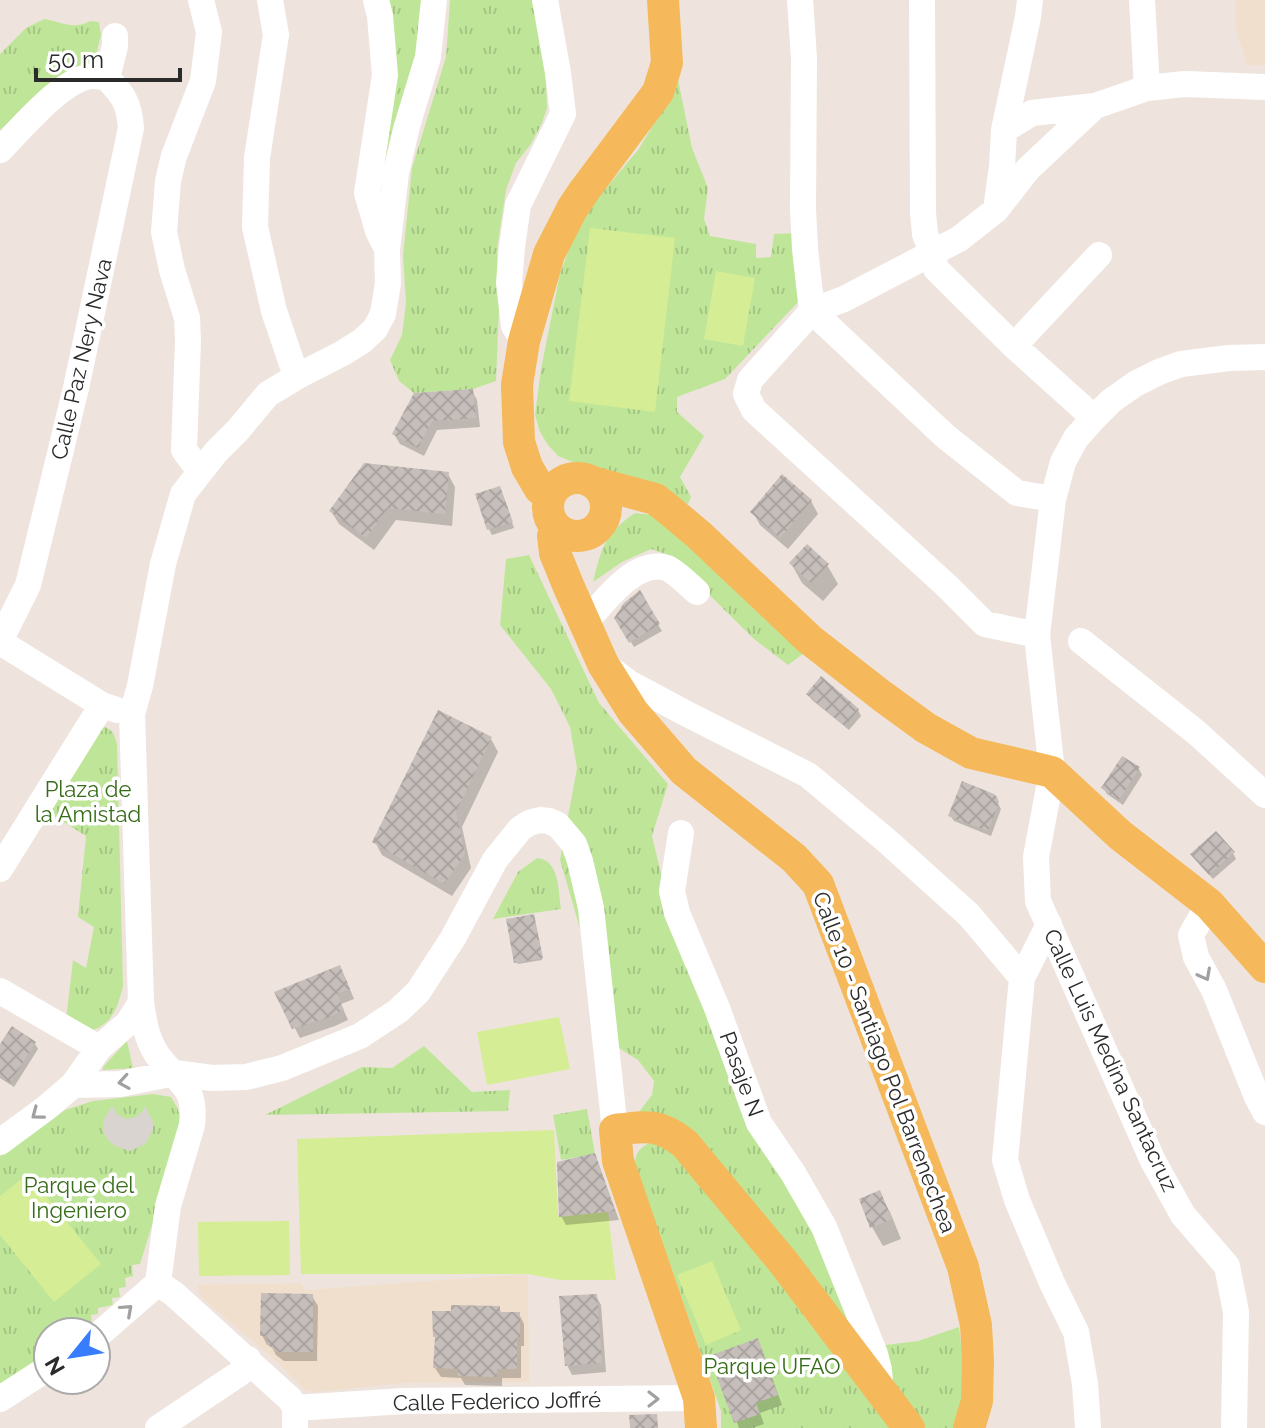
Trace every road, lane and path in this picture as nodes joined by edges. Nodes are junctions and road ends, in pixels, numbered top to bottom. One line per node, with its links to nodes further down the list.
1 (201, 0): 28 (street)
2 (270, 0): 26 (street)
3 (376, 0): 19 (street)
4 (434, 0): 19 (street)
5 (545, 0): 23 (street)
6 (663, 0): 23 (main road)
7 (800, 0): 22 (street)
8 (922, 0): 20 (street)
9 (1030, 0): 16 (street)
10 (1142, 0): 14 (street)
11 (115, 36): 12 (street)
12 (107, 78): 17 (street); 38 (street, Calle Paz Nery Nava)
13 (1265, 87): 14 (street)
14 (1147, 88): 15 (street)
15 (1095, 106): 16 (street); 18 (street)
16 (1004, 130): 18 (street)
17 (0, 150)
18 (996, 210): 20 (street)
19 (387, 250): 26 (street)
20 (932, 252): 22 (street); 24 (street)
21 (1099, 255): 24 (street)
22 (812, 311): 30 (street); 36 (street)
23 (524, 341): 29 (main road)
24 (1014, 346): 27 (street)
25 (1265, 357): 27 (street, Calle Luis Medina Santacruz)
26 (298, 376): 28 (street)
27 (1094, 418): 30 (street, Calle Luis Medina Santacruz)
28 (200, 471): 41 (street)
29 (571, 485): 31 (main road); 32 (main road); 33 (main road, Calle 10 - Santiago Pol Barrenechea)
30 (1053, 499): 36 (street, Calle Luis Medina Santacruz)
31 (668, 509): 32 (main road); 42 (main road)
32 (599, 524): 33 (main road); 35 (main road)
33 (557, 528): 35 (main road, Calle 10 - Santiago Pol Barrenechea)
34 (697, 592): 35 (street)
35 (580, 608): 39 (main road, Calle 10 - Santiago Pol Barrenechea)
36 (1037, 635): 42 (street, Calle Luis Medina Santacruz)
37 (1081, 641): 43 (street)
38 (0, 642): 40 (street)
39 (603, 664): 49 (street); 68 (main road, Calle 10 - Santiago Pol Barrenechea)
40 (102, 705): 41 (street); 45 (street)
41 (132, 714): 51 (street)
42 (1052, 772): 46 (main road); 47 (street, Calle Luis Medina Santacruz)
43 (1265, 795)
44 (681, 833): 62 (street, Pasaje N)
45 (0, 869)
46 (1209, 904): 48 (main road); 55 (street, one-way to 55)
47 (1049, 924): 49 (street); 70 (street, Calle Luis Medina Santacruz)
48 (1265, 967)
49 (1022, 978): 69 (street)
50 (0, 991): 52 (street)
51 (141, 1002): 52 (street); 53 (street)
52 (99, 1048): 54 (street)
53 (175, 1073): 54 (street, one-way to 54); 56 (street); 58 (street)
54 (73, 1085): 57 (street, one-way to 57)
55 (1265, 1112)
56 (615, 1130): 62 (main road); 64 (main road)
57 (0, 1142)
58 (158, 1283): 59 (street, one-way to 58); 60 (street)
59 (112, 1323)
60 (248, 1359): 65 (street); 66 (street)
61 (32, 1378): 63 (street)
62 (881, 1392): 67 (main road)
63 (0, 1399)
64 (700, 1413): 65 (street, Calle Federico Joffré, one-way to 64)
65 (295, 1418)
66 (158, 1428)
67 (909, 1428)
68 (969, 1428)
69 (1088, 1428)
70 (1234, 1428)

